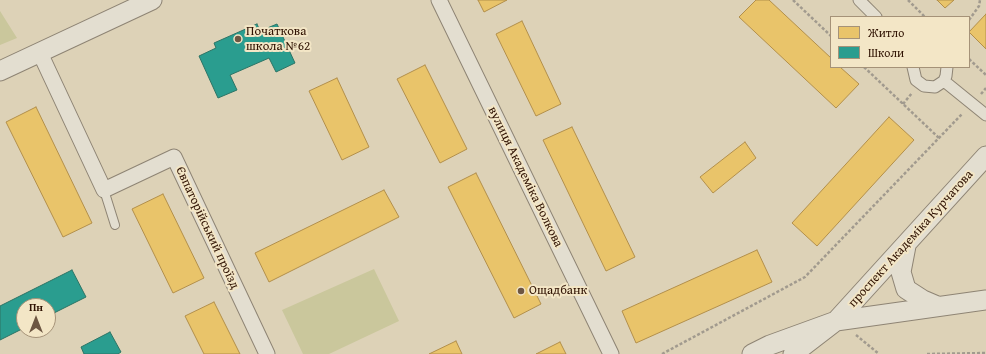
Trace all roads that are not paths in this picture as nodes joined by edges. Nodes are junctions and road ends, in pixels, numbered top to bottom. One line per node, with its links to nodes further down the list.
1 (152, 0): 5 (street)
2 (439, 0): 19 (street, вулиця Академіка Волкова)
3 (859, 0): 4 (street)
4 (875, 16)
5 (40, 53): 8 (street); 12 (street)
6 (913, 68): 9 (street)
7 (947, 68): 9 (street)
8 (0, 71)
9 (944, 81): 10 (street)
10 (986, 116)
11 (986, 156): 14 (street, проспект Академіка Курчатова)
12 (104, 190): 13 (lane); 18 (street, Євпаторійський проїзд)
13 (115, 225)
14 (906, 246): 16 (street); 17 (street, проспект Академіка Курчатова)
15 (986, 300): 16 (street)
16 (937, 306): 17 (street)
17 (836, 321): 20 (street, проспект Академіка Курчатова); 21 (street, проспект Академіка Курчатова)
18 (267, 354)
19 (611, 354)
20 (752, 354)
21 (793, 354)

